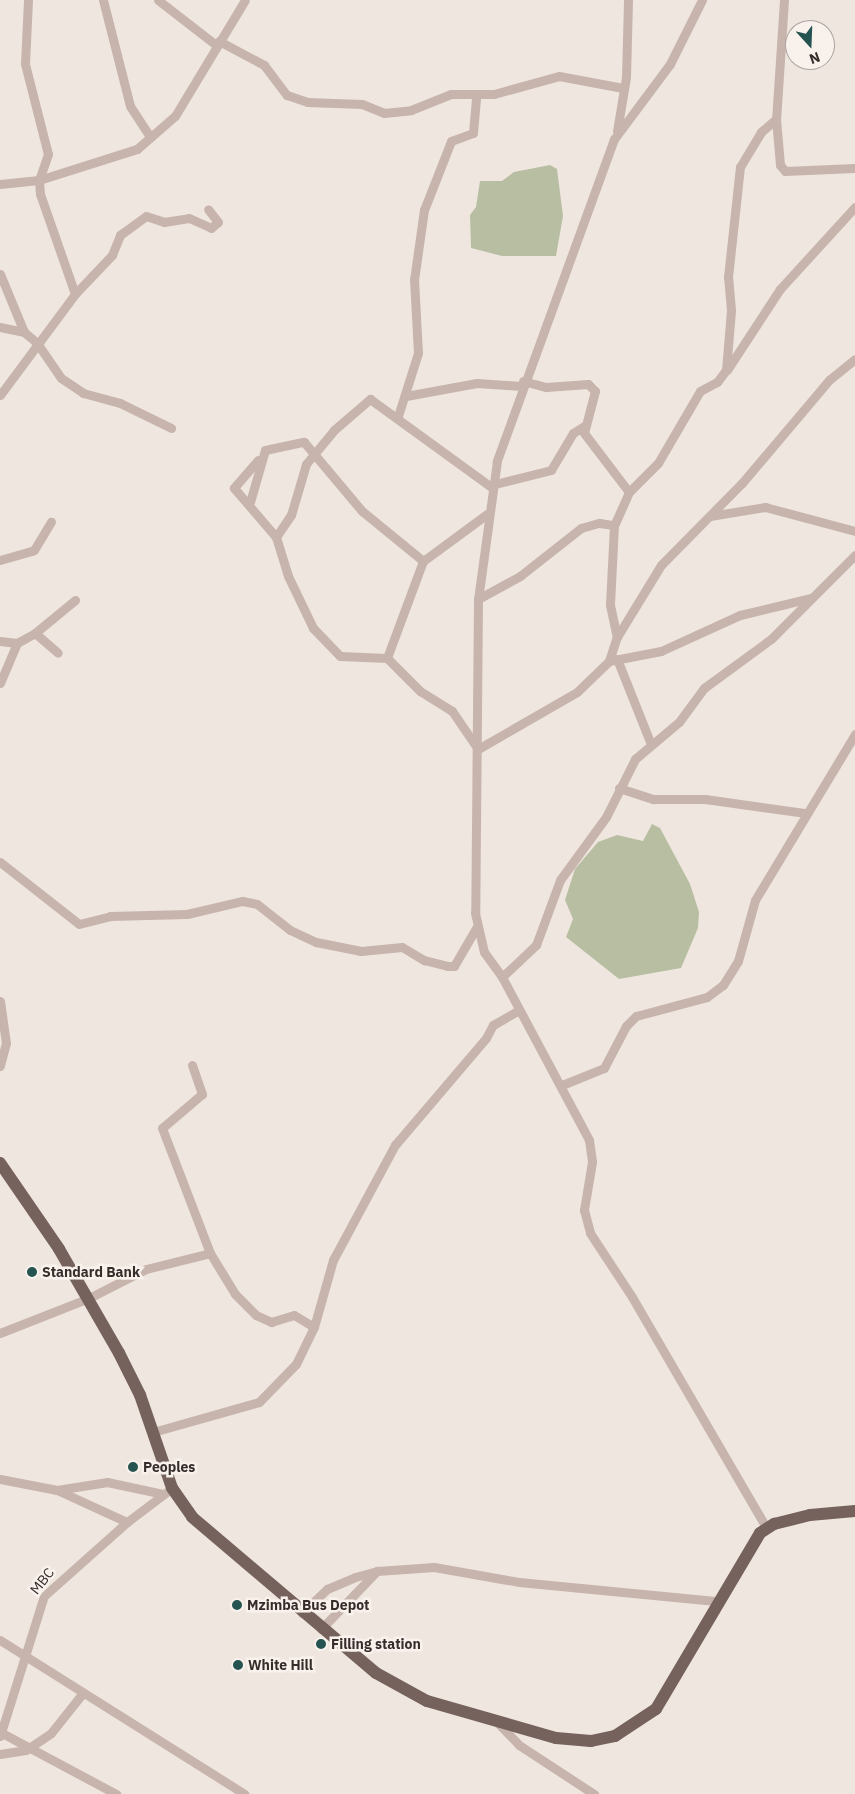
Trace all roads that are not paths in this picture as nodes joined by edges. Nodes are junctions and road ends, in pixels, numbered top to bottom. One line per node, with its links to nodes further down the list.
1 (28, 0): 15 (street)
2 (103, 0): 12 (street)
3 (158, 0): 8 (street)
4 (246, 0): 8 (street)
5 (628, 0): 9 (street)
6 (702, 0): 13 (street)
7 (784, 0): 11 (street)
8 (217, 43): 10 (street); 12 (street)
9 (623, 88): 10 (street); 13 (street)
10 (476, 96): 28 (street)
11 (776, 119): 14 (street); 25 (street)
12 (150, 137): 15 (street)
13 (614, 139): 26 (street)
14 (855, 168)
15 (39, 180): 16 (street); 20 (street)
16 (0, 184)
17 (855, 207): 25 (street)
18 (208, 209): 20 (street)
19 (0, 274): 22 (street)
20 (75, 294): 23 (street)
21 (0, 327): 22 (street)
22 (24, 332): 23 (street)
23 (37, 343): 27 (street); 31 (street)
24 (855, 359): 38 (street)
25 (726, 370): 35 (street)
26 (522, 384): 28 (street); 30 (street); 34 (street)
27 (0, 395)
28 (406, 396): 29 (street)
29 (398, 416): 32 (street); 34 (street)
30 (584, 426): 34 (street); 35 (street)
31 (171, 428)
32 (313, 454): 33 (street); 42 (street); 45 (street)
33 (258, 460): 36 (street); 36 (street)
34 (491, 486): 37 (street)
35 (628, 492): 40 (street)
36 (250, 502): 42 (street)
37 (487, 514): 45 (street); 47 (street)
38 (710, 516): 41 (street); 50 (street)
39 (51, 522): 44 (street)
40 (614, 525): 47 (street); 50 (street)
41 (855, 531)
42 (276, 537): 54 (street)
43 (855, 555): 46 (street)
44 (0, 560)
45 (423, 561): 54 (street)
46 (811, 598): 55 (street); 58 (street)
47 (478, 599): 59 (street)
48 (75, 600): 49 (street)
49 (35, 633): 52 (street); 53 (street)
50 (616, 637): 55 (street)
51 (0, 641): 52 (street)
52 (17, 643): 56 (street)
53 (58, 653)
54 (387, 658): 59 (street)
55 (613, 660): 58 (street); 59 (street)
56 (0, 683)
57 (855, 734): 61 (street)
58 (650, 742): 60 (street)
59 (478, 749): 63 (street)
60 (619, 788): 61 (street); 64 (street)
61 (804, 813): 69 (street)
62 (0, 862): 63 (street)
63 (476, 928): 64 (street)
64 (502, 977): 66 (street)
65 (0, 1001): 68 (street)
66 (517, 1011): 69 (street); 73 (street)
67 (192, 1065): 71 (street)
68 (0, 1066)
69 (562, 1085): 81 (street)
70 (0, 1163): 72 (main road)
71 (210, 1253): 72 (street); 73 (street)
72 (89, 1298): 74 (street); 75 (main road)
73 (314, 1327): 75 (street)
74 (0, 1333)
75 (153, 1432): 78 (main road)
76 (0, 1479): 77 (street)
77 (57, 1490): 78 (street); 80 (street)
78 (168, 1491): 80 (street, MBC); 84 (main road)
79 (855, 1511): 81 (main road)
80 (126, 1522): 87 (street, MBC)
81 (767, 1529): 83 (main road)
82 (377, 1571): 83 (street); 84 (street); 85 (street)
83 (718, 1601): 89 (main road)
84 (302, 1613): 85 (main road)
85 (321, 1629): 89 (main road)
86 (0, 1640): 87 (street)
87 (27, 1656): 88 (street); 90 (street, MBC)
88 (82, 1694): 91 (street); 93 (street)
89 (495, 1720): 95 (street)
90 (0, 1734): 91 (street)
91 (26, 1750): 92 (street); 94 (street)
92 (0, 1754)
93 (243, 1793)
94 (116, 1794)
95 (594, 1794)

